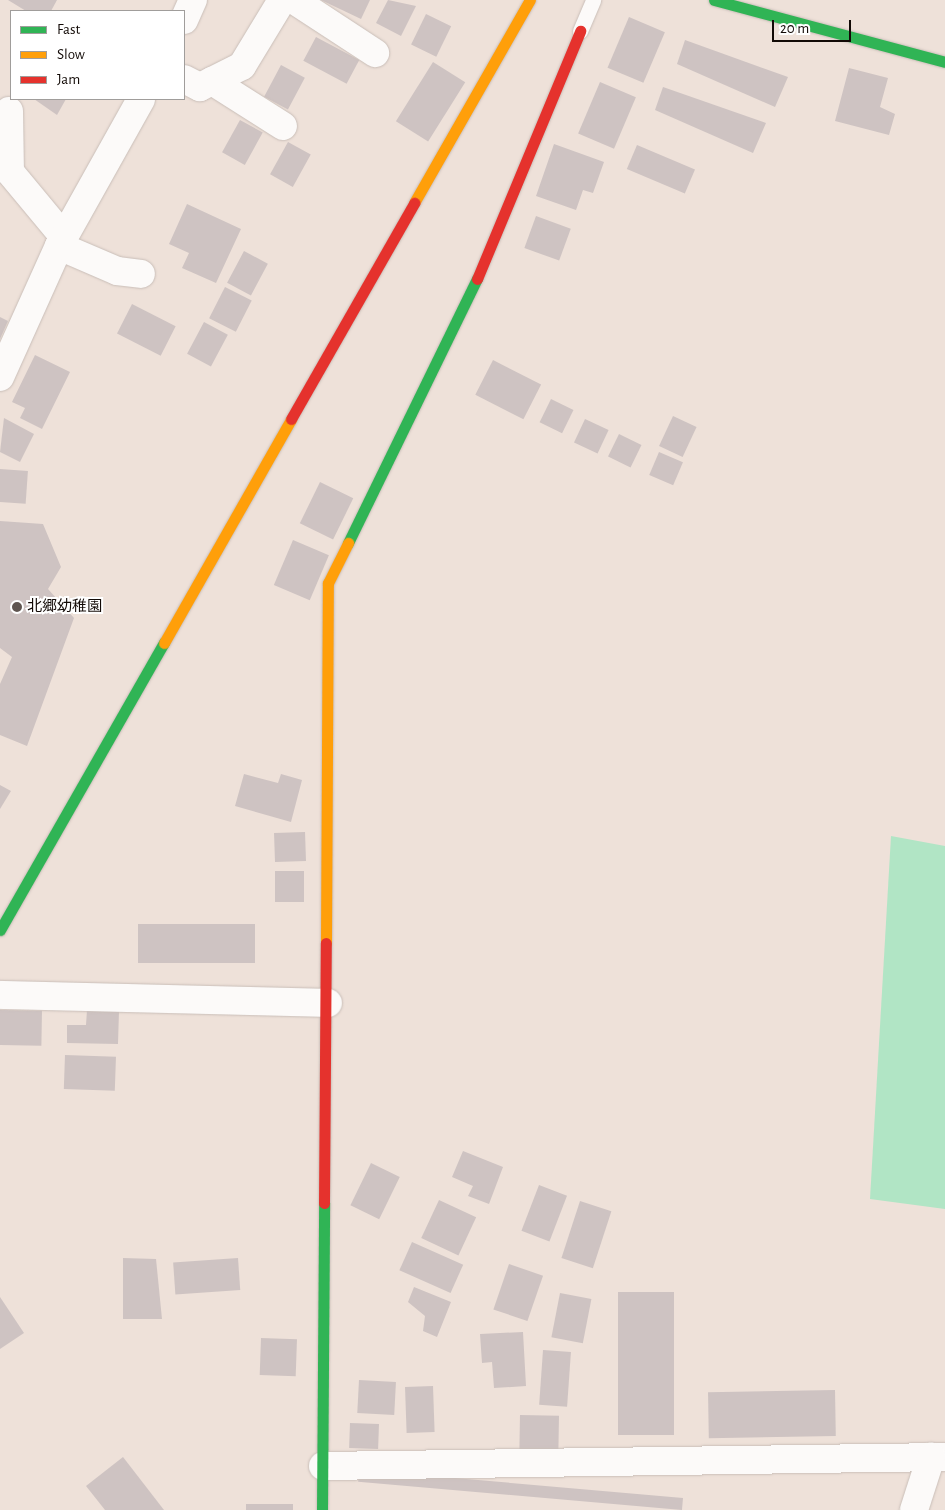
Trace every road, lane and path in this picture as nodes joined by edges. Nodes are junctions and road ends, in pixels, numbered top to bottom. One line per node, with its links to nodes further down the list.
1 (193, 0): 8 (street)
2 (282, 0): 13 (street)
3 (294, 0): 10 (street)
4 (530, 0): 20 (street)
5 (593, 0): 9 (lane)
6 (714, 0): 7 (street)
7 (747, 4): 11 (street)
8 (185, 18)
9 (580, 31): 22 (street)
10 (375, 54)
11 (945, 62)
12 (185, 80): 13 (street)
13 (212, 81): 16 (street)
14 (140, 100): 17 (street)
15 (9, 111): 17 (street)
16 (283, 126)
17 (61, 242): 18 (street); 19 (street)
18 (140, 274)
19 (0, 377)
20 (0, 930)
21 (0, 995): 22 (street)
22 (328, 1003): 24 (street)
23 (938, 1457): 24 (street); 26 (street)
24 (323, 1466): 25 (street)
25 (322, 1510)
26 (914, 1510)

